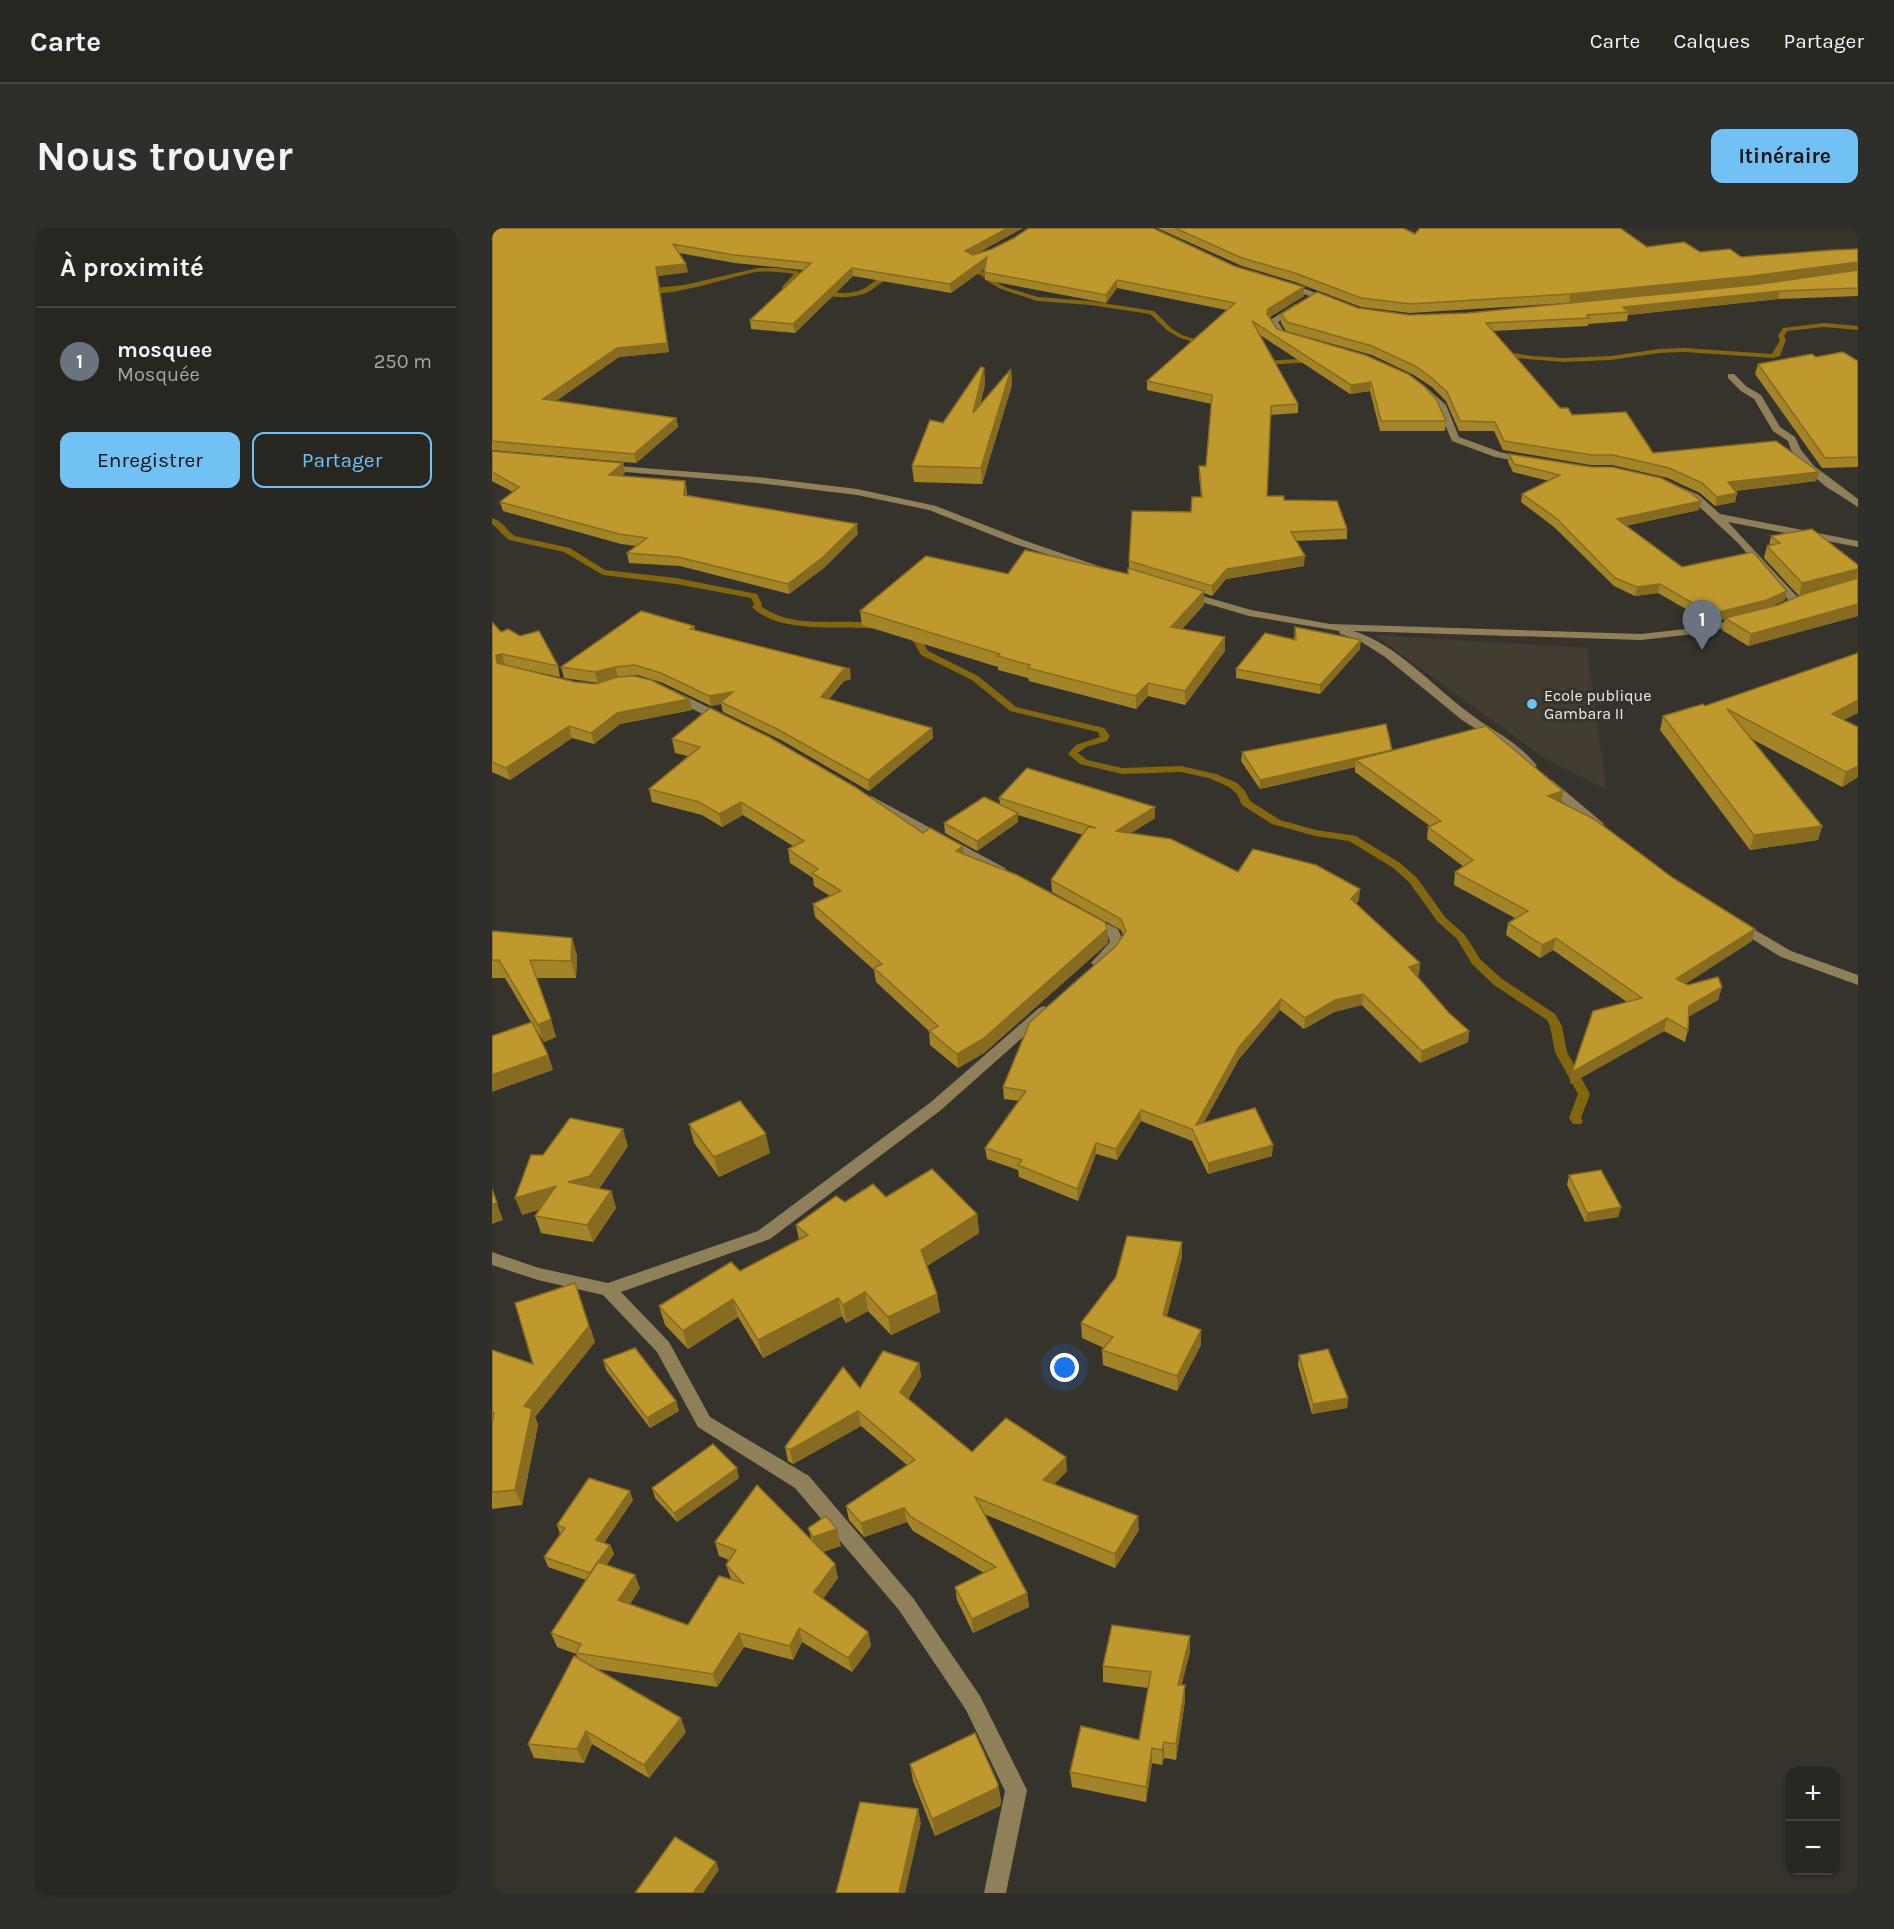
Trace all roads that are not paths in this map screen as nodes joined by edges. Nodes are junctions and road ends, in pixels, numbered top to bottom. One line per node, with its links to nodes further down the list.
1 (1280, 283): 2 (street)
2 (1316, 295): 3 (street); 4 (street)
3 (1337, 303)
4 (1304, 340)
5 (1731, 376): 10 (street)
6 (1414, 380): 7 (street)
7 (1544, 462)
8 (594, 466): 13 (street)
9 (1673, 487): 11 (street)
10 (1858, 504)
11 (1715, 516): 12 (street); 15 (street)
12 (1858, 544)
13 (1117, 574)
14 (1172, 590): 17 (street)
15 (1797, 602)
16 (1759, 616): 17 (street)
17 (1330, 627): 21 (street)
18 (658, 687): 19 (street)
19 (737, 726)
20 (855, 790): 22 (street)
21 (1611, 835)
22 (1010, 876)
23 (1082, 915): 25 (street)
24 (1729, 918): 26 (street)
25 (1083, 977)
26 (1858, 980)
27 (1056, 1000): 29 (street)
28 (492, 1258): 29 (street)
29 (608, 1290): 30 (street)
30 (995, 1893)

